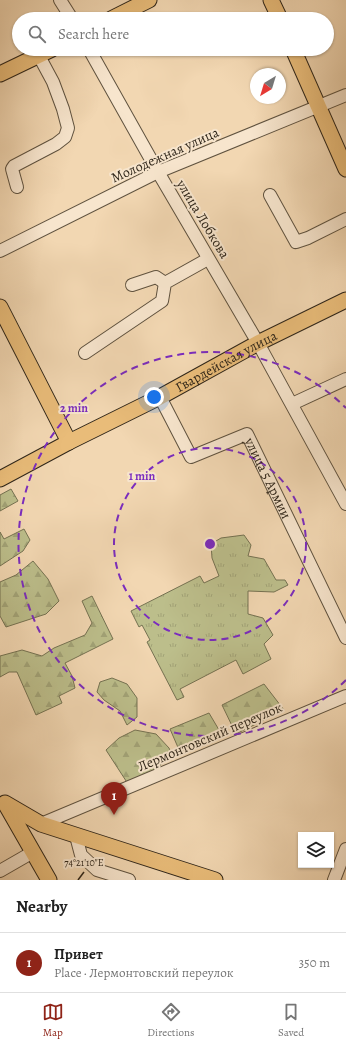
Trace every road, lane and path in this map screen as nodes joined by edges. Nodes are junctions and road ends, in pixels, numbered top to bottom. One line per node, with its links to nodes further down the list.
1 (60, 0): 4 (street)
2 (149, 0): 5 (main road)
3 (272, 0): 6 (main road)
4 (68, 12)
5 (125, 12)
6 (277, 12)
7 (39, 56): 10 (main road); 15 (street)
8 (93, 56): 14 (street, улица Лобкова)
9 (295, 56): 12 (main road)
10 (0, 74)
11 (346, 95): 12 (street, Молодежная улица)
12 (317, 107): 13 (main road); 14 (street, Молодежная улица)
13 (346, 169)
14 (158, 172): 18 (street, Молодежная улица); 19 (street, улица Лобкова)
15 (17, 187)
16 (270, 195): 17 (street)
17 (346, 218)
18 (0, 251)
19 (208, 259): 20 (street); 24 (street, улица Лобкова)
20 (165, 283): 21 (street); 25 (street)
21 (132, 285)
22 (346, 300): 24 (main road, Гвардейская улица)
23 (0, 307): 29 (main road)
24 (258, 343): 27 (main road, Гвардейская улица); 28 (street, улица Лобкова)
25 (85, 353)
26 (346, 379): 28 (street)
27 (160, 397): 29 (main road, Гвардейская улица); 32 (street, улица 5 Армии)
28 (292, 404): 31 (street, улица Лобкова)
29 (69, 442): 30 (main road, Гвардейская улица)
30 (0, 479)
31 (346, 504)
32 (346, 638)
33 (346, 696): 35 (street, Лермонтовский переулок)
34 (3, 799): 35 (main road); 38 (main road)
35 (41, 824): 36 (main road)
36 (76, 836): 40 (main road); 42 (street)
37 (346, 849): 44 (street)
38 (33, 852): 39 (street); 41 (main road)
39 (0, 871)
40 (190, 877): 43 (main road)
41 (50, 880)
42 (129, 880)
43 (215, 880)
44 (334, 880)

